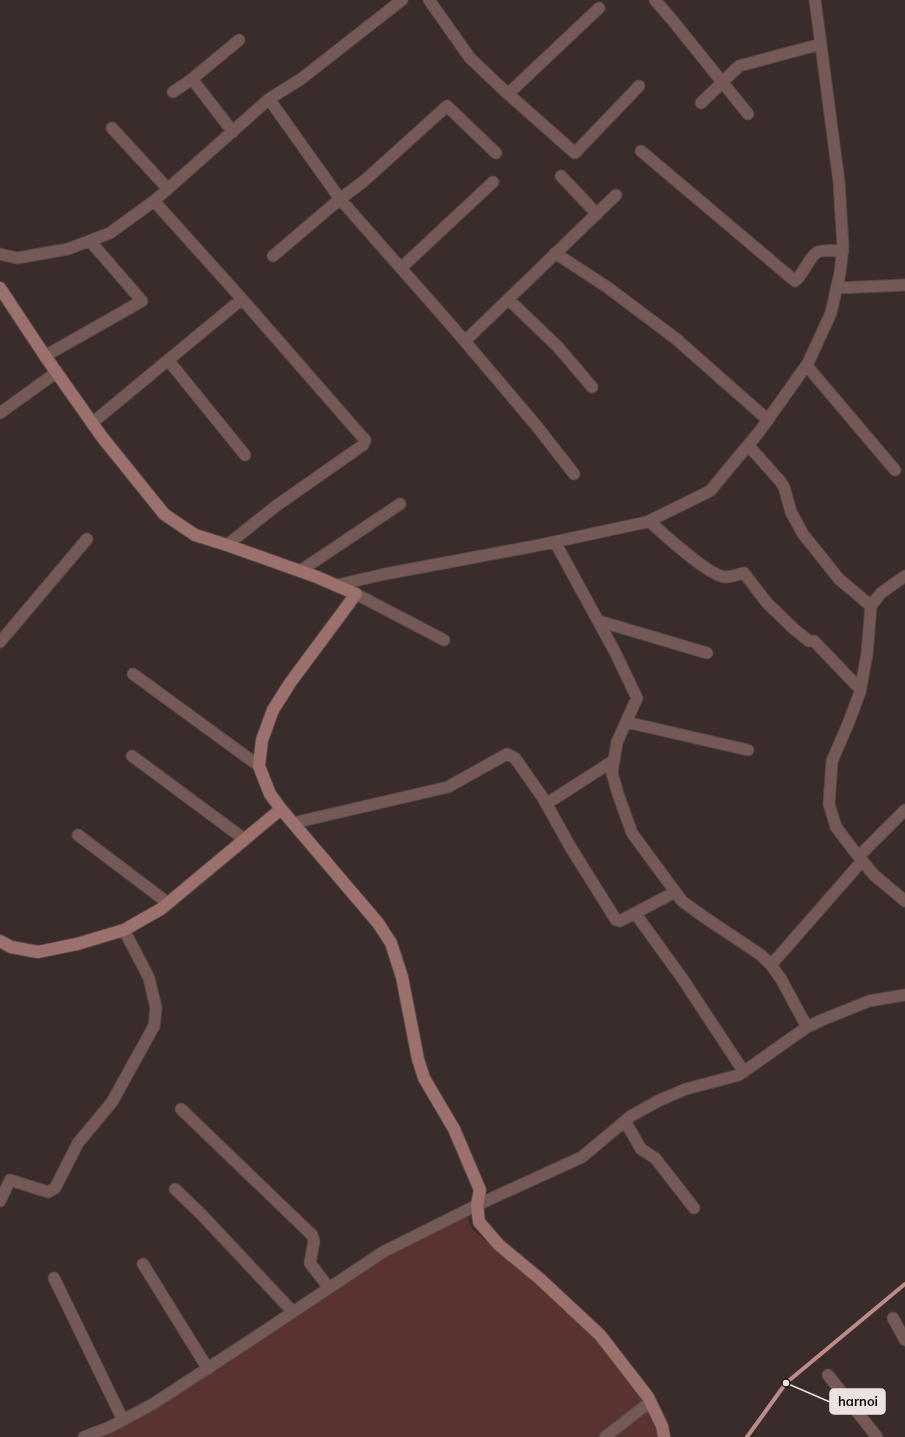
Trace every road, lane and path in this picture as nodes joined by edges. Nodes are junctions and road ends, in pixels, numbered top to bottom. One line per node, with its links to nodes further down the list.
1 (402, 0): 13 (street)
2 (429, 0): 12 (street)
3 (655, 0): 9 (street)
4 (816, 0): 7 (street)
5 (599, 8): 12 (street)
6 (239, 40): 8 (street)
7 (821, 44): 9 (street); 28 (street)
8 (192, 79): 11 (street); 17 (street)
9 (722, 83): 14 (street); 15 (street)
10 (639, 86): 12 (street)
11 (173, 92)
12 (508, 94)
13 (269, 99): 17 (street); 24 (street)
14 (701, 103)
15 (748, 114)
16 (112, 128): 22 (street)
17 (233, 132): 22 (street)
18 (641, 151): 28 (street)
19 (496, 153): 24 (street)
20 (561, 176): 26 (street)
21 (493, 182): 32 (street)
22 (168, 188): 25 (street)
23 (616, 195): 26 (street)
24 (340, 199): 31 (street); 32 (street)
25 (154, 201): 27 (street); 36 (street)
26 (597, 214): 29 (street)
27 (90, 241): 30 (street); 39 (street)
28 (843, 251): 35 (street)
29 (555, 253): 37 (street); 45 (street)
30 (0, 254)
31 (273, 256)
32 (401, 268): 38 (street)
33 (905, 285): 35 (street)
34 (0, 288): 39 (street)
35 (837, 288): 41 (street)
36 (242, 299): 40 (street); 55 (street)
37 (508, 299): 38 (street); 43 (street)
38 (465, 341): 50 (street)
39 (45, 356): 42 (street)
40 (168, 360): 46 (street); 48 (street)
41 (807, 366): 45 (street); 49 (street)
42 (57, 372): 44 (street); 46 (street)
43 (592, 387)
44 (0, 413)
45 (768, 420): 47 (street)
46 (92, 422): 55 (street)
47 (748, 445): 52 (street); 60 (street)
48 (245, 455)
49 (895, 470)
50 (574, 474)
51 (400, 504): 56 (street)
52 (649, 521): 54 (street); 66 (street)
53 (88, 539): 62 (street)
54 (555, 542): 58 (street); 61 (street)
55 (227, 545): 56 (street)
56 (300, 571): 58 (street)
57 (905, 576): 60 (street)
58 (337, 585): 59 (street)
59 (356, 594): 63 (street); 71 (street)
60 (870, 606): 66 (street)
61 (599, 621): 64 (street); 67 (street)
62 (2, 634)
63 (444, 640)
64 (707, 653)
65 (133, 674): 71 (street)
66 (860, 689): 78 (street)
67 (626, 722): 68 (street); 70 (street)
68 (748, 750)
69 (132, 756): 77 (street)
70 (614, 761): 72 (street); 79 (street)
71 (259, 766): 73 (street)
72 (546, 804): 75 (street); 82 (street)
73 (281, 809): 75 (street); 77 (street)
74 (905, 810): 78 (street)
75 (293, 823): 93 (street)
76 (78, 835): 81 (street)
77 (244, 840): 81 (street)
78 (860, 858): 80 (street); 85 (street)
79 (675, 892): 82 (street); 85 (street)
80 (905, 901)
81 (168, 903): 83 (street)
82 (636, 914): 88 (street)
83 (124, 930): 84 (street); 92 (street)
84 (0, 941)
85 (771, 965): 87 (street)
86 (905, 995): 87 (street)
87 (807, 1027): 88 (street)
88 (744, 1072): 90 (street)
89 (181, 1109): 97 (street)
90 (625, 1121): 93 (street); 94 (street)
91 (175, 1189): 98 (street)
92 (0, 1201)
93 (477, 1205): 97 (street); 103 (street)
94 (694, 1208)
95 (143, 1264): 101 (street)
96 (54, 1278): 104 (street)
97 (329, 1288): 98 (street)
98 (293, 1312): 101 (street)
99 (894, 1318): 100 (street)
100 (905, 1340)
101 (208, 1369): 104 (street)
102 (828, 1375): 108 (street)
103 (650, 1402): 106 (street); 107 (street)
104 (123, 1420): 105 (street)
105 (84, 1437)
106 (605, 1437)
107 (664, 1437)
108 (878, 1437)

